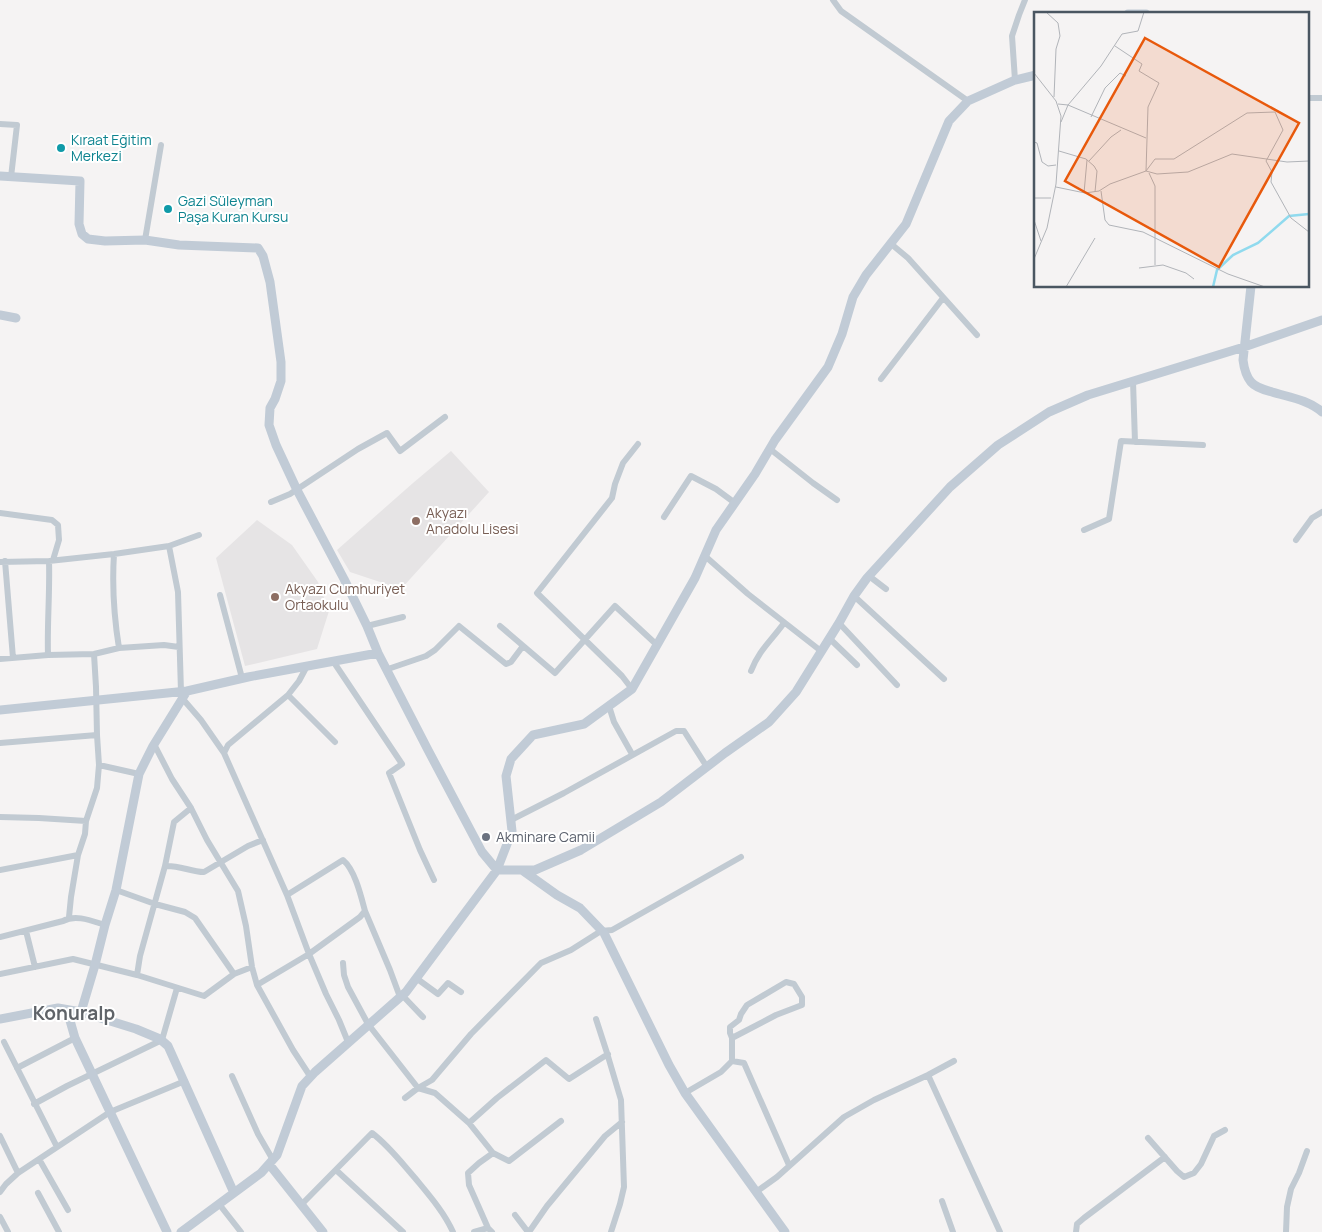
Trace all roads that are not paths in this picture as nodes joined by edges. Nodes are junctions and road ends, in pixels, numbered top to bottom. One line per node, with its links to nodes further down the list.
1 (833, 0): 5 (street)
2 (1025, 0): 4 (street)
3 (1034, 75): 4 (main road)
4 (1015, 80): 5 (main road)
5 (968, 101): 11 (main road)
6 (0, 124): 9 (street)
7 (161, 145): 10 (street)
8 (0, 176): 9 (main road)
9 (11, 177): 10 (main road)
10 (146, 240): 27 (main road)
11 (890, 243): 13 (street); 26 (main road)
12 (1251, 288): 18 (main road)
13 (943, 298): 17 (street); 19 (street)
14 (0, 316): 15 (main road)
15 (16, 318)
16 (1322, 320): 18 (main road)
17 (977, 335)
18 (1244, 347): 20 (main road); 21 (main road)
19 (881, 379)
20 (1133, 381): 23 (street); 42 (main road)
21 (1322, 412)
22 (445, 418): 27 (street)
23 (1135, 442): 25 (street); 34 (street)
24 (638, 444): 52 (street)
25 (1203, 445)
26 (770, 449): 28 (street); 30 (main road)
27 (297, 490): 29 (street); 49 (main road)
28 (837, 500)
29 (271, 502)
30 (735, 503): 33 (street); 39 (main road)
31 (1322, 512): 36 (street)
32 (0, 513): 40 (street)
33 (664, 517)
34 (1084, 530)
35 (199, 535): 37 (street)
36 (1296, 540)
37 (169, 546): 38 (street); 55 (street)
38 (114, 554): 40 (street); 56 (street)
39 (704, 556): 47 (street); 53 (main road)
40 (51, 560): 41 (street); 60 (street)
41 (2, 561): 61 (street)
42 (869, 576): 43 (street); 45 (main road)
43 (886, 589)
44 (220, 595): 68 (street)
45 (854, 596): 48 (main road); 69 (street)
46 (403, 617): 49 (street)
47 (784, 623): 57 (street); 67 (street)
48 (839, 623): 51 (main road); 70 (street)
49 (367, 626): 58 (main road)
50 (500, 626): 54 (street)
51 (829, 638): 57 (main road); 64 (street)
52 (585, 640): 53 (street); 54 (street); 71 (street)
53 (657, 644): 71 (main road)
54 (523, 646): 66 (street)
55 (179, 647): 56 (street); 72 (street)
56 (120, 648): 59 (street)
57 (821, 651): 84 (main road)
58 (378, 653): 63 (main road); 66 (main road)
59 (94, 654): 60 (street); 74 (street)
60 (48, 655): 61 (street)
61 (13, 658): 62 (street)
62 (0, 659)
63 (334, 661): 65 (main road); 98 (street)
64 (857, 665)
65 (307, 666): 68 (main road); 73 (street)
66 (388, 669): 96 (main road)
67 (751, 671)
68 (242, 678): 72 (main road)
69 (944, 679)
70 (896, 685)
71 (632, 689): 75 (main road)
72 (183, 694): 74 (main road); 80 (main road); 81 (street)
73 (288, 695): 78 (street); 81 (street)
74 (96, 701): 76 (main road); 77 (street)
75 (609, 706): 82 (street); 88 (main road)
76 (0, 710)
77 (97, 735): 79 (street); 83 (street)
78 (335, 742)
79 (0, 743)
80 (154, 744): 85 (main road); 86 (street)
81 (224, 753): 90 (street)
82 (632, 754): 84 (street); 88 (street)
83 (99, 765): 85 (street); 89 (street)
84 (707, 767): 97 (main road)
85 (139, 774): 99 (main road)
86 (191, 808): 93 (street); 94 (street)
87 (0, 818): 89 (street)
88 (511, 820): 96 (main road)
89 (86, 821): 91 (street)
90 (263, 840): 93 (street); 100 (street)
91 (78, 856): 95 (street); 103 (street)
92 (741, 857): 106 (street)
93 (221, 862): 94 (street); 112 (street)
94 (165, 866): 101 (street)
95 (0, 870)
96 (497, 870): 97 (main road); 116 (main road)
97 (522, 870): 106 (main road)
98 (434, 880)
99 (116, 890): 101 (street); 104 (main road)
100 (287, 895): 102 (street); 108 (street)
101 (155, 904): 114 (street); 115 (street)
102 (365, 911): 108 (street); 120 (street)
103 (70, 918): 104 (street); 105 (street)
104 (105, 924): 110 (main road)
105 (26, 931): 107 (street); 111 (street)
106 (601, 931): 141 (street); 142 (main road)
107 (0, 937)
108 (309, 954): 117 (street); 131 (street)
109 (343, 963): 126 (street)
110 (95, 964): 111 (street); 115 (street); 122 (main road)
111 (35, 967): 113 (street)
112 (252, 967): 114 (street); 117 (street)
113 (0, 974)
114 (234, 974): 118 (street)
115 (136, 975): 118 (street)
116 (416, 978): 119 (street); 120 (main road)
117 (257, 985): 139 (street)
118 (177, 988): 129 (street)
119 (461, 992)
120 (401, 996): 123 (street); 126 (main road)
121 (67, 1010): 122 (main road); 124 (main road); 127 (main road)
122 (81, 1012): 129 (main road)
123 (423, 1017)
124 (0, 1019)
125 (596, 1019): 132 (street)
126 (368, 1024): 131 (main road); 141 (street)
127 (75, 1038): 135 (street); 136 (main road)
128 (732, 1038): 128 (street); 133 (street)
129 (162, 1040): 136 (street); 140 (main road)
130 (4, 1042): 135 (street)
131 (348, 1042): 139 (main road)
132 (608, 1054): 147 (street); 148 (street)
133 (732, 1061): 142 (street); 158 (street)
134 (954, 1061): 137 (street)
135 (17, 1068): 144 (street)
136 (92, 1074): 144 (street); 145 (main road)
137 (928, 1075): 158 (street); 185 (street)
138 (232, 1076): 157 (street)
139 (310, 1076): 157 (main road)
140 (184, 1082): 145 (street); 164 (main road)
141 (418, 1088): 143 (street); 148 (street)
142 (685, 1092): 162 (main road)
143 (404, 1098)
144 (34, 1104): 152 (street)
145 (110, 1112): 152 (street); 174 (main road)
146 (561, 1121): 154 (street)
147 (622, 1122): 181 (street); 182 (street)
148 (469, 1123): 154 (street)
149 (1225, 1130): 155 (street)
150 (0, 1136): 160 (street)
151 (1148, 1138): 155 (street)
152 (57, 1147): 156 (street)
153 (1307, 1150): 187 (street)
154 (492, 1153): 171 (street)
155 (1165, 1157): 186 (street)
156 (39, 1159): 160 (street); 168 (street)
157 (271, 1162): 164 (main road); 167 (main road)
158 (789, 1165): 162 (street)
159 (336, 1170): 167 (street); 178 (street); 179 (street)
160 (18, 1173): 161 (street)
161 (0, 1192)
162 (756, 1192): 183 (main road)
163 (38, 1193): 173 (street)
164 (234, 1193): 166 (main road)
165 (942, 1201): 184 (street)
166 (219, 1204): 175 (main road); 176 (street)
167 (302, 1204): 177 (main road)
168 (68, 1210)
169 (515, 1215): 181 (street)
170 (0, 1217): 172 (street)
171 (490, 1230): 180 (street)
172 (8, 1232)
173 (59, 1232)
174 (167, 1232)
175 (181, 1232)
176 (241, 1232)
177 (323, 1232)
178 (403, 1232)
179 (453, 1232)
180 (474, 1232)
181 (528, 1232)
182 (611, 1232)
183 (785, 1232)
184 (953, 1232)
185 (1000, 1232)
186 (1076, 1232)
187 (1286, 1232)

